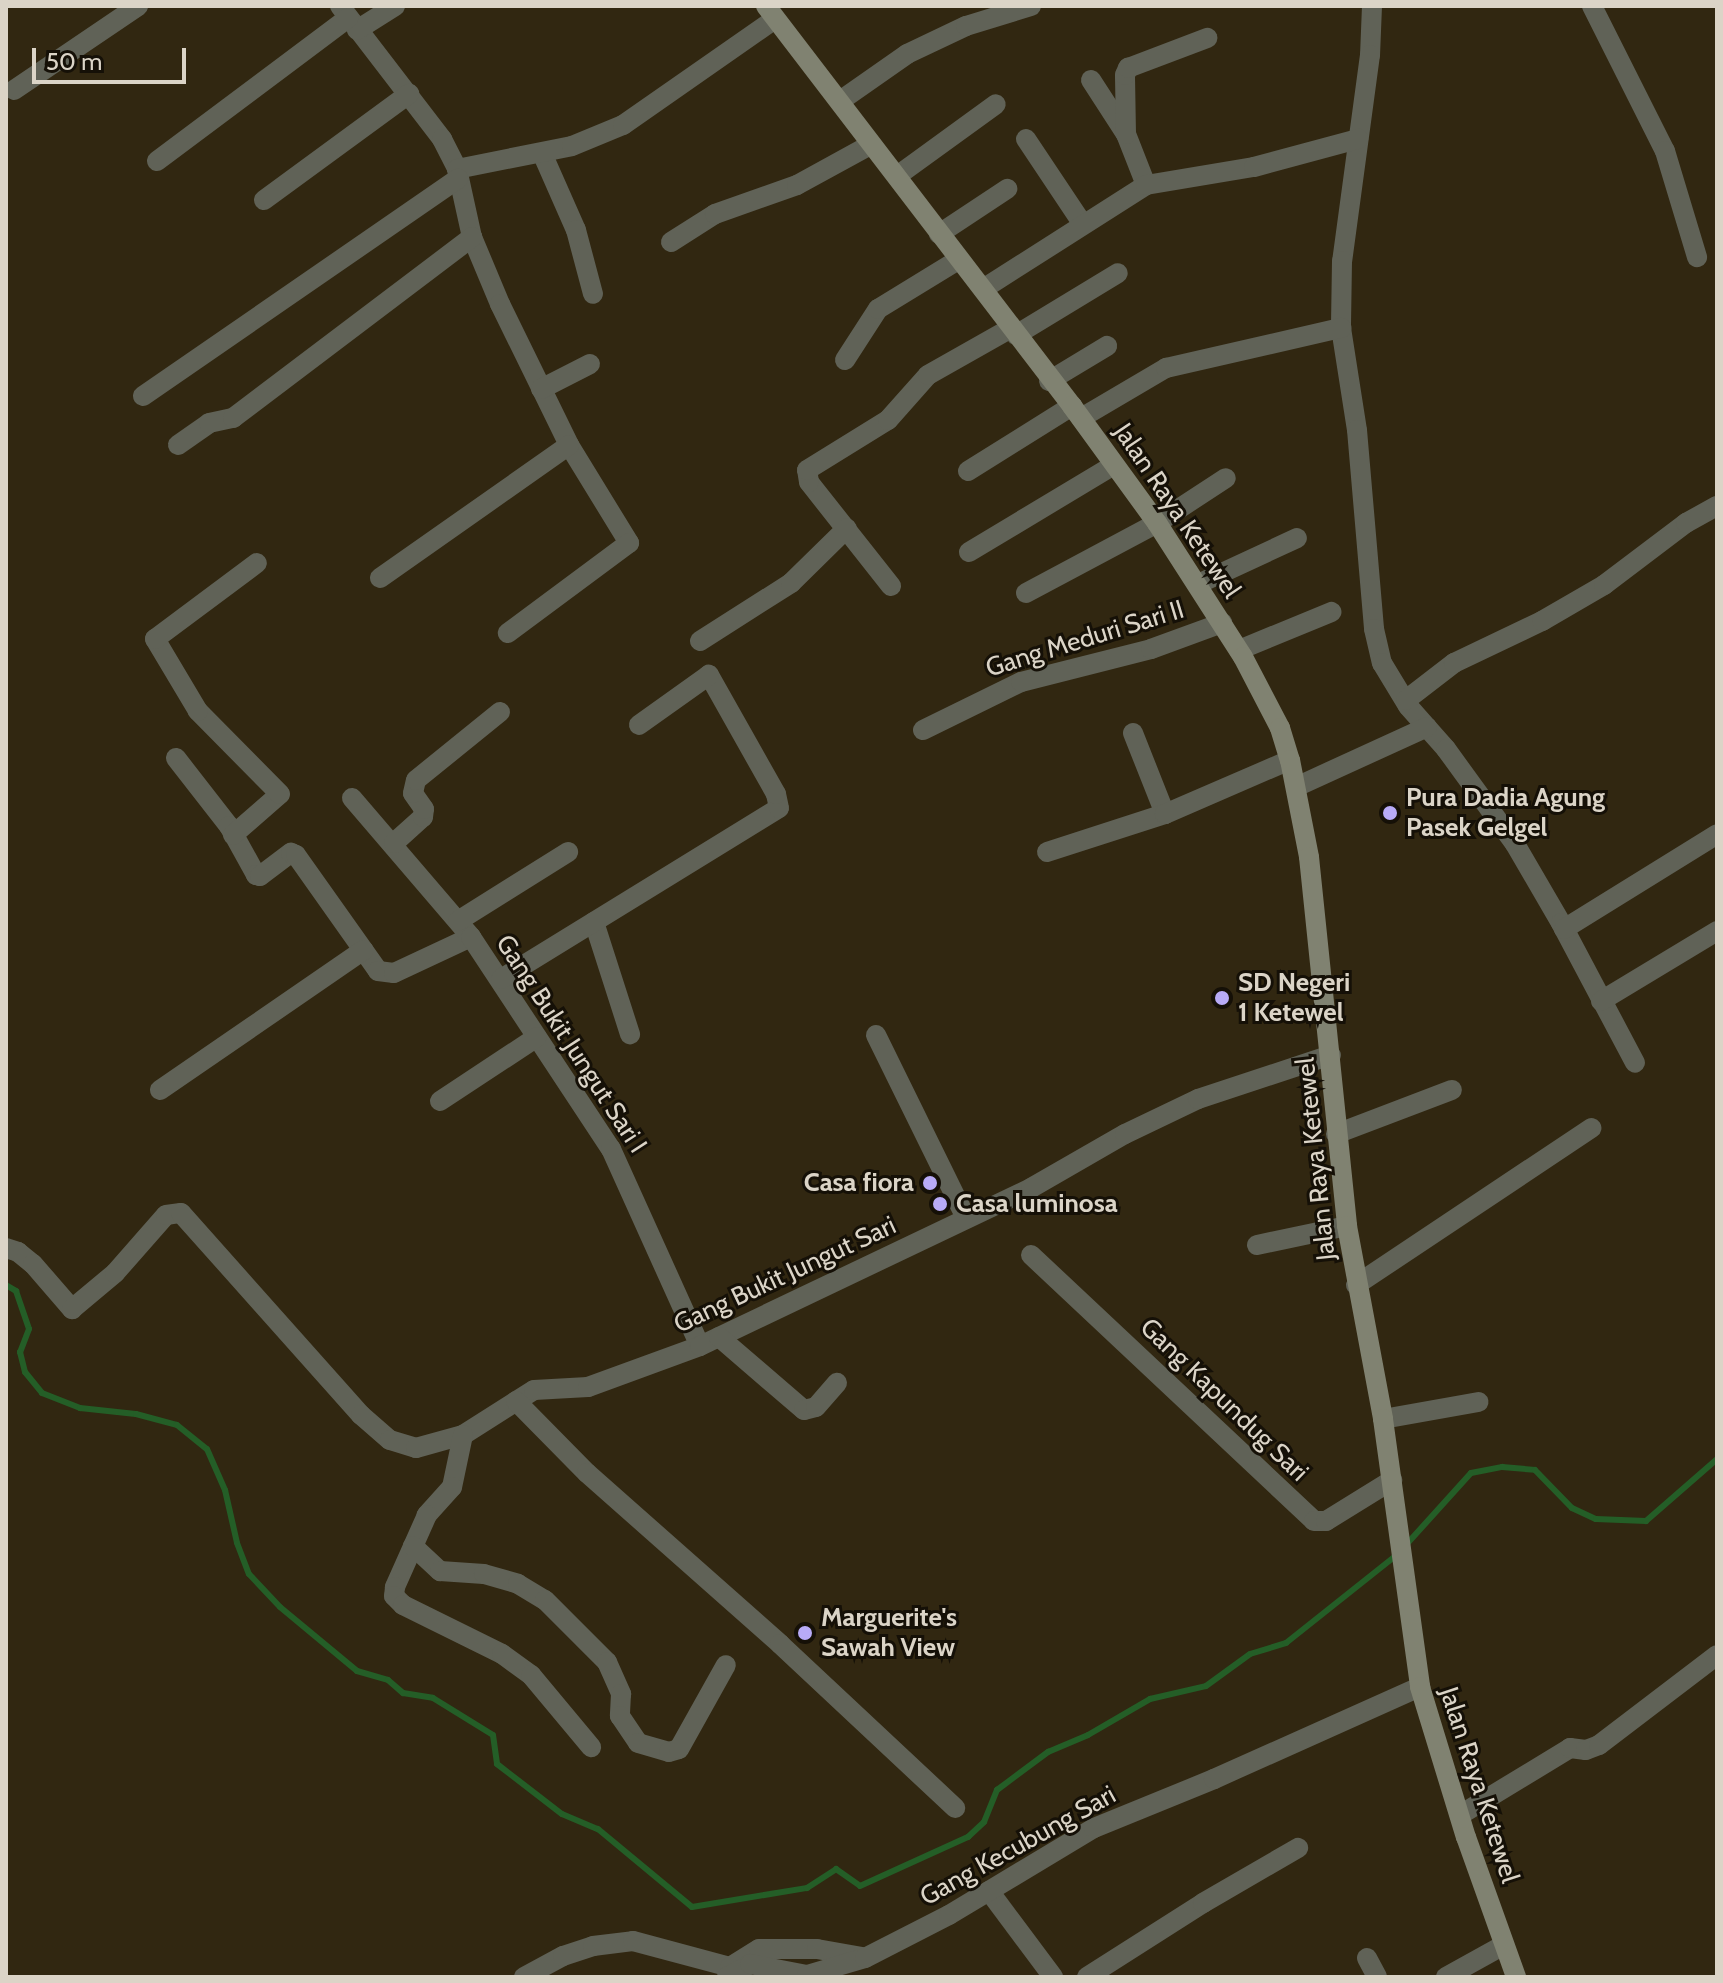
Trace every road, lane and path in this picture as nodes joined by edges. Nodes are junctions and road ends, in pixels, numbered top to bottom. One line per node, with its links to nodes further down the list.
1 (138, 6): 10 (street)
2 (395, 6): 7 (street)
3 (1031, 6): 12 (street)
4 (1372, 6): 16 (street)
5 (1592, 6): 29 (street)
6 (770, 12): 12 (main road, Jalan Raya Ketewel); 18 (street)
7 (348, 18): 11 (street); 19 (street)
8 (1207, 38): 14 (street)
9 (1091, 80): 14 (street)
10 (14, 90)
11 (409, 94): 20 (street); 24 (street)
12 (840, 101): 17 (main road, Jalan Raya Ketewel)
13 (996, 104): 21 (street)
14 (1126, 134): 22 (street)
15 (1026, 139): 25 (street)
16 (1358, 139): 22 (street); 34 (street)
17 (870, 145): 21 (main road, Jalan Raya Ketewel); 28 (street)
18 (542, 153): 20 (street); 33 (street)
19 (157, 161)
20 (458, 174): 27 (street); 41 (street)
21 (897, 176): 26 (main road, Jalan Raya Ketewel)
22 (1146, 185): 25 (street)
23 (1007, 189): 26 (street)
24 (264, 200)
25 (1082, 223): 32 (street)
26 (939, 234): 30 (main road, Jalan Raya Ketewel)
27 (472, 237): 40 (street); 43 (street)
28 (671, 242)
29 (1697, 257)
30 (958, 260): 32 (main road, Jalan Raya Ketewel); 37 (street)
31 (1118, 273): 35 (street)
32 (983, 289): 35 (main road, Jalan Raya Ketewel)
33 (593, 294)
34 (1341, 328): 42 (street); 63 (street)
35 (1014, 331): 39 (main road, Jalan Raya Ketewel); 50 (street)
36 (1107, 346): 39 (street)
37 (845, 360)
38 (590, 364): 40 (street)
39 (1049, 381): 42 (main road, Jalan Raya Ketewel)
40 (541, 389): 44 (street)
41 (143, 396)
42 (1076, 412): 45 (main road, Jalan Raya Ketewel); 46 (street)
43 (178, 445)
44 (569, 445): 54 (street); 60 (street)
45 (1114, 465): 49 (main road, Jalan Raya Ketewel); 52 (street)
46 (968, 471)
47 (1226, 478): 49 (street)
48 (1717, 506): 63 (street)
49 (1157, 523): 55 (main road, Jalan Raya Ketewel); 57 (street)
50 (847, 528): 56 (street); 61 (street)
51 (1297, 538): 55 (street)
52 (969, 552)
53 (257, 563): 75 (street)
54 (380, 578)
55 (1198, 584): 59 (main road, Jalan Raya Ketewel)
56 (891, 586)
57 (1026, 593)
58 (1331, 612): 62 (street)
59 (1222, 623): 62 (main road, Jalan Raya Ketewel); 67 (street, Gang Meduri Sari II)
60 (508, 633)
61 (700, 641)
62 (1239, 650): 70 (main road, Jalan Raya Ketewel)
63 (1406, 700): 66 (street)
64 (500, 712): 76 (street)
65 (639, 725): 79 (street)
66 (1427, 727): 71 (street); 81 (street)
67 (923, 730)
68 (1133, 733): 73 (street)
69 (176, 758): 75 (street)
70 (1290, 760): 71 (main road, Jalan Raya Ketewel); 73 (street)
71 (1296, 787): 89 (main road, Jalan Raya Ketewel)
72 (352, 798): 76 (street, Gang Bukit Jungut Sari I)
73 (1165, 814): 78 (street)
74 (1717, 834): 81 (street)
75 (233, 835): 83 (street)
76 (394, 843): 80 (street, Gang Bukit Jungut Sari I)
77 (568, 852): 80 (street)
78 (1047, 852)
79 (594, 922): 84 (street); 86 (street)
80 (464, 929): 83 (street); 84 (street, Gang Bukit Jungut Sari I)
81 (1564, 929): 85 (street)
82 (1717, 931): 85 (street)
83 (364, 950): 91 (street)
84 (501, 979): 88 (street, Gang Bukit Jungut Sari I)
85 (1601, 1001): 90 (street)
86 (630, 1034)
87 (876, 1035): 96 (street)
88 (537, 1037): 93 (street); 103 (street, Gang Bukit Jungut Sari I)
89 (1331, 1055): 95 (main road, Jalan Raya Ketewel); 96 (street, Gang Bukit Jungut Sari)
90 (1635, 1063)
91 (160, 1090)
92 (1452, 1090): 95 (street)
93 (440, 1101)
94 (1591, 1128): 101 (street)
95 (1336, 1134): 97 (main road, Jalan Raya Ketewel)
96 (966, 1218): 102 (street, Gang Bukit Jungut Sari)
97 (1347, 1226): 98 (street); 101 (main road, Jalan Raya Ketewel)
98 (1257, 1245)
99 (6, 1248): 108 (street, Gang Bukit Jungut Sari)
100 (1031, 1255): 109 (street, Gang Kapundug Sari)
101 (1356, 1285): 107 (main road, Jalan Raya Ketewel)
102 (719, 1337): 103 (street, Gang Bukit Jungut Sari); 104 (street)
103 (700, 1346): 105 (street, Gang Bukit Jungut Sari)
104 (837, 1383)
105 (516, 1401): 108 (street, Gang Bukit Jungut Sari); 115 (street)
106 (1478, 1402): 107 (street)
107 (1383, 1419): 109 (main road, Jalan Raya Ketewel)
108 (463, 1435): 110 (street)
109 (1392, 1480): 113 (main road, Jalan Raya Ketewel)
110 (413, 1546): 112 (street); 114 (street)
111 (1717, 1655): 116 (street)
112 (726, 1665)
113 (1420, 1687): 116 (main road, Jalan Raya Ketewel); 118 (street, Gang Kecubung Sari)
114 (591, 1747)
115 (955, 1808)
116 (1460, 1815): 119 (main road, Jalan Raya Ketewel)
117 (1298, 1848): 126 (street)
118 (989, 1891): 120 (street, Gang Kecubung Sari); 125 (street)
119 (1504, 1945): 128 (street); 129 (main road, Jalan Raya Ketewel)
120 (865, 1958): 122 (street, Gang Kecubung Sari); 123 (street)
121 (1367, 1958): 127 (street)
122 (807, 1976): 124 (street, Gang Kecubung Sari)
123 (524, 1977)
124 (727, 1977)
125 (1053, 1977)
126 (1087, 1977)
127 (1377, 1977)
128 (1446, 1977)
129 (1516, 1977)

